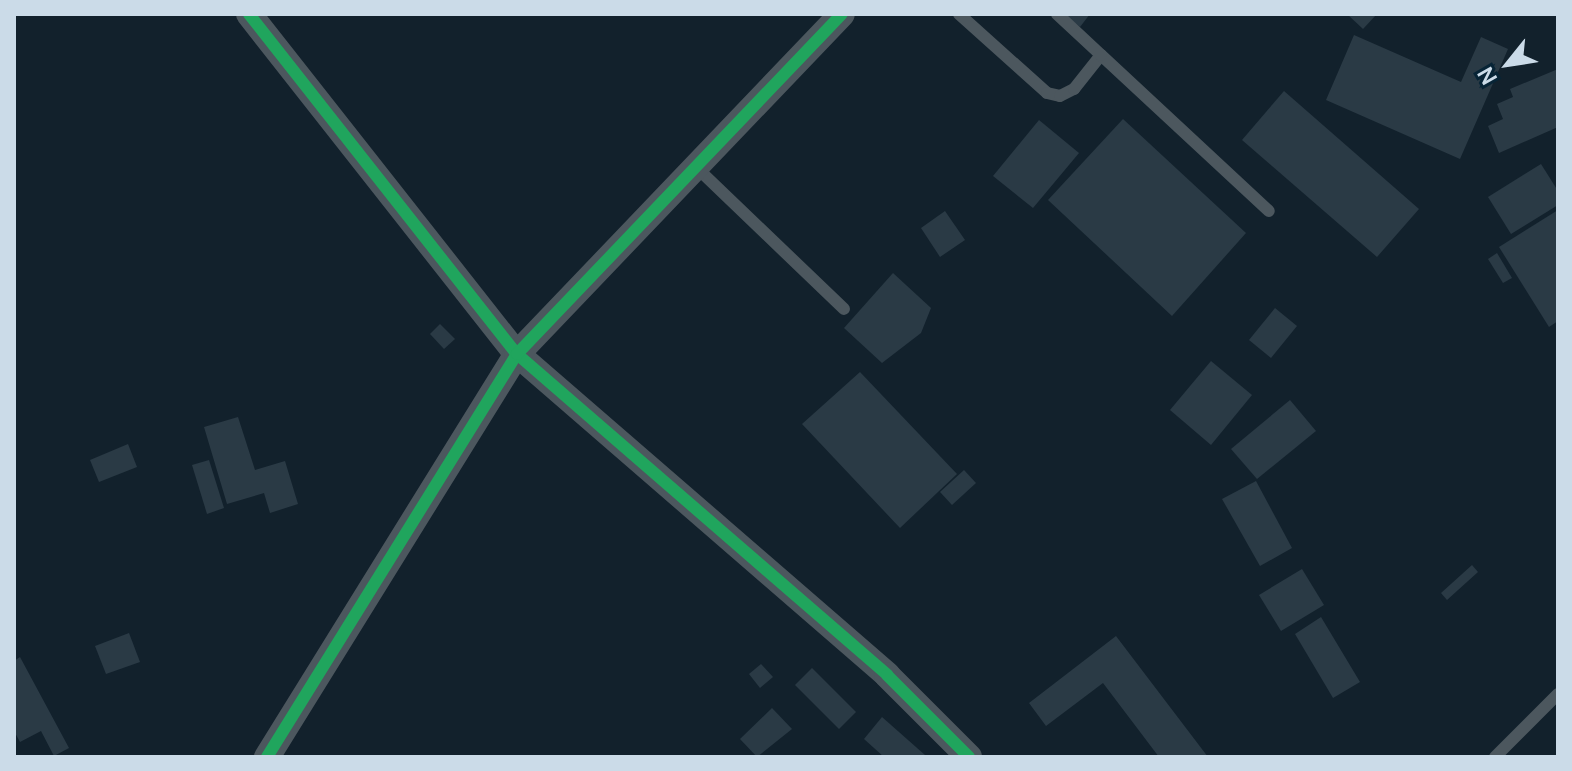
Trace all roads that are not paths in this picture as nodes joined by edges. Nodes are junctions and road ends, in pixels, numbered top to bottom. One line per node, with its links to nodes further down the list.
1 (249, 14): 9 (street)
2 (842, 14): 6 (street)
3 (959, 14): 5 (lane)
4 (1057, 14): 5 (lane)
5 (1101, 55): 7 (lane)
6 (696, 167): 8 (lane); 9 (street)
7 (1269, 211)
8 (844, 309)
9 (517, 354): 11 (street); 12 (street)
10 (1558, 694): 13 (lane)
11 (267, 757)
12 (969, 757)
13 (1495, 757)

